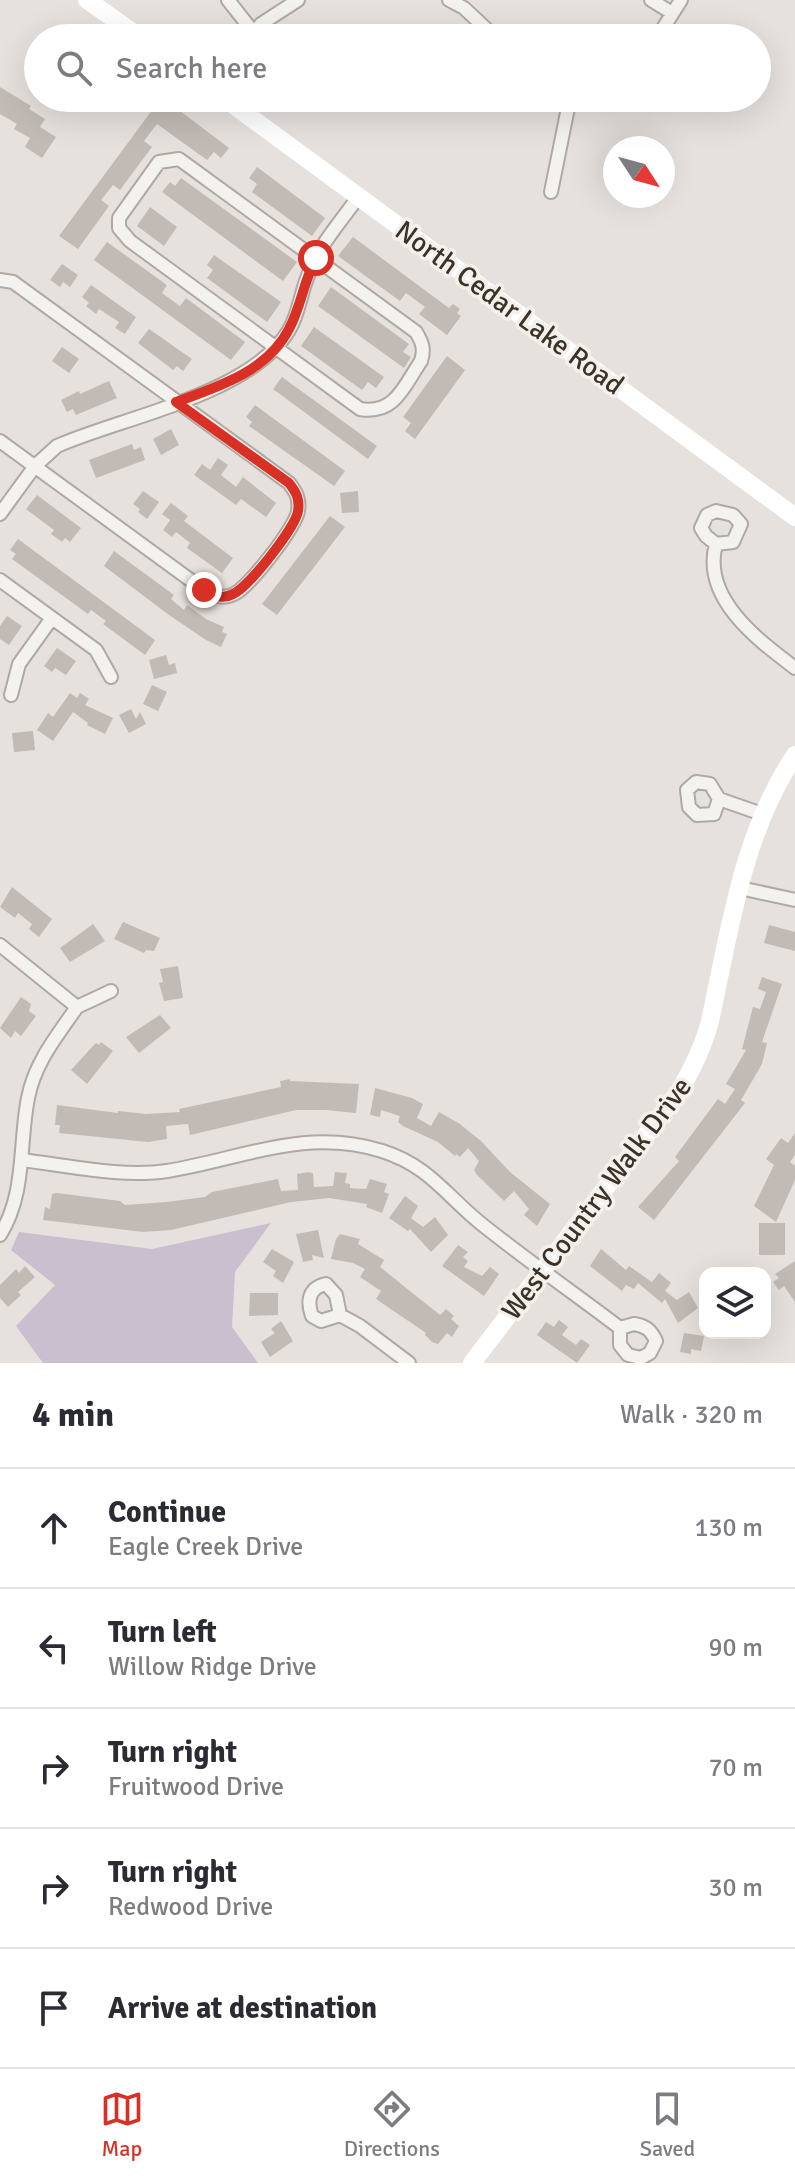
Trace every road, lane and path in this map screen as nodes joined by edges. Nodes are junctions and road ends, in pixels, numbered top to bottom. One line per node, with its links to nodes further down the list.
1 (87, 0): 8 (main road)
2 (228, 0): 9 (street)
3 (298, 0): 10 (street)
4 (449, 0): 11 (street)
5 (651, 0): 7 (street)
6 (681, 0): 7 (street)
7 (672, 13): 12 (street)
8 (121, 24)
9 (244, 24)
10 (261, 24)
11 (481, 24)
12 (665, 24)
13 (243, 112): 16 (main road, North Cedar Lake Road)
14 (567, 112): 15 (street)
15 (551, 192)
16 (359, 196): 17 (street); 24 (main road, North Cedar Lake Road)
17 (316, 258): 19 (street); 19 (street); 19 (street)
18 (7, 281): 20 (street)
19 (275, 347): 20 (street)
20 (176, 402): 22 (street); 22 (street)
21 (0, 441): 22 (street)
22 (35, 466): 23 (street)
23 (0, 514)
24 (795, 517)
25 (716, 544): 28 (street)
26 (0, 580): 27 (street)
27 (52, 618): 29 (street); 30 (street)
28 (795, 668)
29 (111, 677)
30 (11, 695)
31 (795, 755): 33 (main road, West Country Walk Drive)
32 (719, 799): 33 (street)
33 (762, 814): 34 (main road, West Country Walk Drive)
34 (740, 888): 35 (street); 41 (main road, West Country Walk Drive)
35 (795, 900)
36 (0, 945): 38 (street)
37 (111, 991): 38 (street)
38 (77, 1007): 39 (street)
39 (21, 1160): 40 (street); 41 (street)
40 (0, 1235)
41 (543, 1270): 43 (street); 45 (main road, West Country Walk Drive)
42 (340, 1315): 44 (street)
43 (620, 1328)
44 (409, 1363)
45 (472, 1363)

